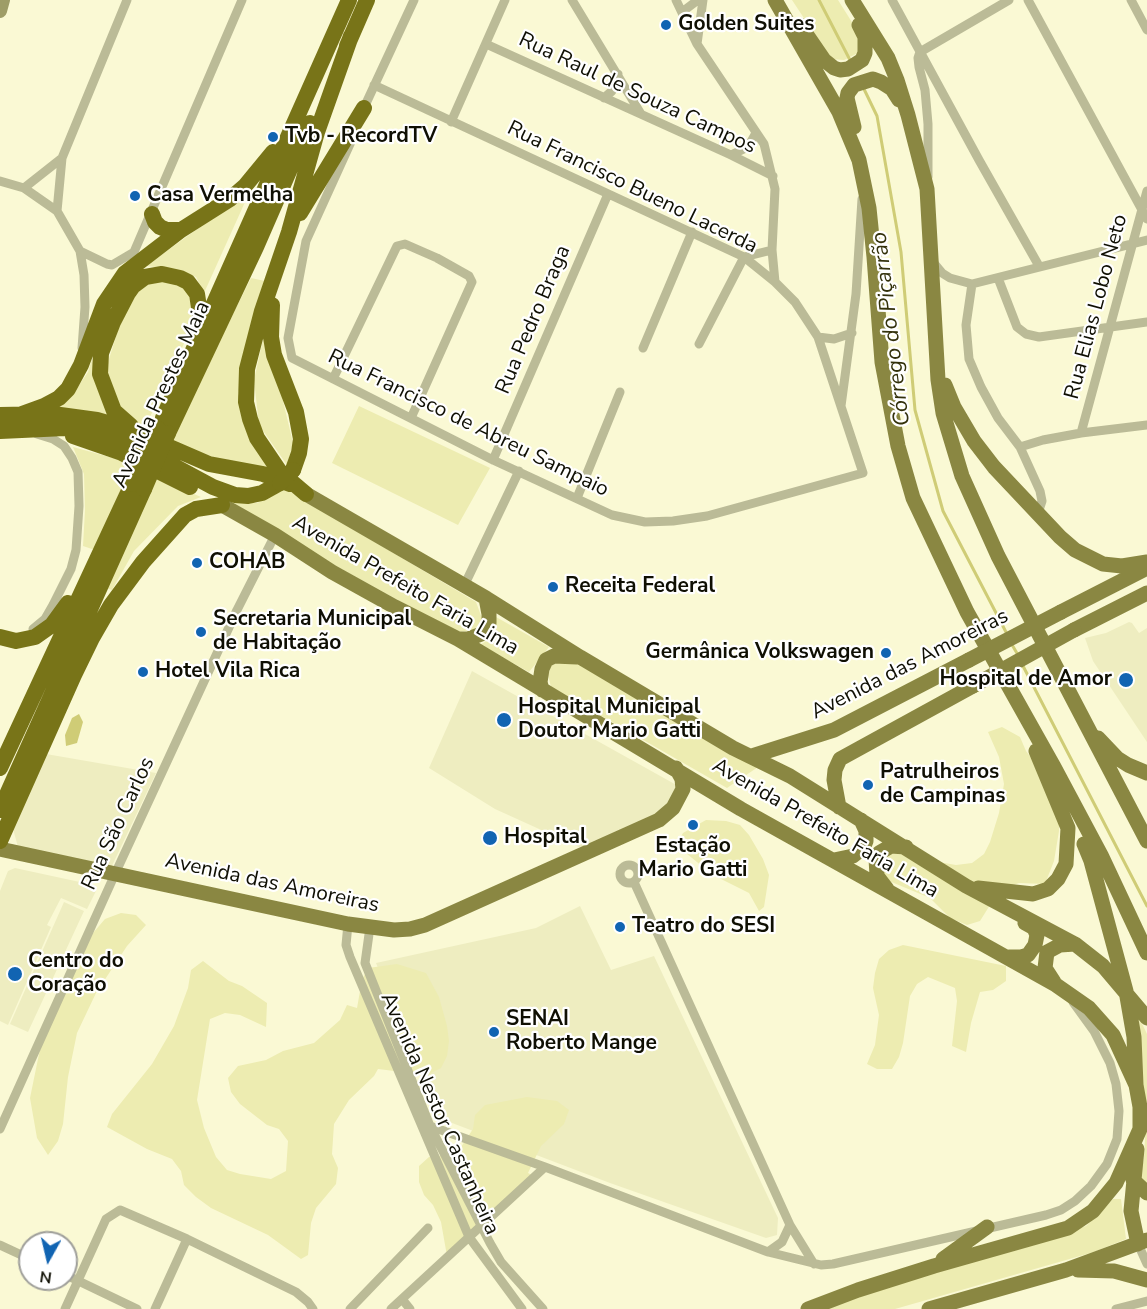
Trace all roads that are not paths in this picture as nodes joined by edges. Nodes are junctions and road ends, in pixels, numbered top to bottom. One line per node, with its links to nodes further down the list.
1 (3, 0): 20 (street)
2 (127, 0): 37 (street)
3 (242, 0): 47 (street)
4 (349, 0): 30 (highway, Avenida Prestes Maia)
5 (367, 0): 23 (highway, Avenida Prestes Maia)
6 (414, 0): 28 (street)
7 (505, 0): 24 (street)
8 (572, 0): 27 (street)
9 (676, 0): 21 (street)
10 (698, 0): 21 (street)
11 (703, 0): 25 (street)
12 (776, 0): 38 (main road)
13 (783, 0): 14 (main road)
14 (846, 0)
15 (852, 0): 33 (main road)
16 (892, 0): 26 (street)
17 (1009, 0): 26 (street)
18 (1028, 0): 45 (street)
19 (1131, 0): 22 (street)
20 (0, 11)
21 (682, 12): 25 (street)
22 (1147, 30)
23 (351, 36): 50 (highway); 81 (highway, Avenida Prestes Maia)
24 (486, 44): 29 (street, Rua Raul de Souza Campos); 34 (street)
25 (698, 44): 35 (street)
26 (920, 52): 42 (street); 58 (street)
27 (618, 74): 29 (street); 32 (street)
28 (374, 86): 31 (street); 34 (street, Rua Francisco Bueno Lacerda)
29 (604, 98): 32 (street, Rua Raul de Souza Campos)
30 (300, 108): 49 (highway); 67 (highway, Avenida Prestes Maia)
31 (364, 108): 50 (highway); 72 (street, Rua Francisco de Abreu Sampaio)
32 (641, 114): 36 (street, Rua Raul de Souza Campos)
33 (908, 115): 38 (main road); 42 (main road)
34 (452, 122): 44 (street, Rua Francisco Bueno Lacerda)
35 (756, 133): 36 (street); 39 (street)
36 (731, 155): 39 (street, Rua Raul de Souza Campos)
37 (62, 158): 41 (street); 46 (street)
38 (861, 167): 65 (street); 104 (main road)
39 (773, 176): 55 (street)
40 (0, 181): 41 (street)
41 (24, 188): 46 (street)
42 (927, 189): 57 (main road)
43 (1147, 191): 45 (street, Rua Elias Lobo Neto)
44 (608, 194): 51 (street, Rua Francisco Bueno Lacerda); 84 (street, Rua Pedro Braga)
45 (1142, 209): 48 (street); 53 (street, Rua Elias Lobo Neto)
46 (57, 211): 54 (street)
47 (152, 214): 49 (highway); 54 (street)
48 (1147, 219)
49 (181, 230): 71 (highway)
50 (289, 232): 59 (highway)
51 (692, 232): 56 (street, Rua Francisco Bueno Lacerda); 69 (street)
52 (1147, 240): 53 (street)
53 (1132, 243): 58 (street); 64 (street, Rua Elias Lobo Neto)
54 (80, 250): 71 (street)
55 (772, 250): 56 (street); 61 (street)
56 (744, 257): 61 (street, Rua Francisco Bueno Lacerda); 68 (street)
57 (932, 261): 62 (street); 70 (main road)
58 (1039, 266): 60 (street)
59 (274, 277): 79 (highway, bridge); 88 (highway)
60 (998, 278): 62 (street); 64 (street)
61 (775, 282): 66 (street, Rua Francisco Bueno Lacerda)
62 (972, 284): 83 (street)
63 (1147, 322): 64 (street)
64 (1110, 326): 82 (street, Rua Elias Lobo Neto)
65 (852, 333): 66 (street); 74 (street)
66 (818, 337): 74 (street, Rua Francisco Bueno Lacerda)
67 (196, 341): 81 (highway, Avenida Prestes Maia); 81 (highway)
68 (699, 344)
69 (644, 348)
70 (935, 351): 91 (main road); 106 (main road)
71 (81, 365): 77 (highway)
72 (333, 379): 76 (street, Rua Francisco de Abreu Sampaio); 76 (street)
73 (620, 393): 89 (street)
74 (841, 408): 86 (street, Rua Francisco Bueno Lacerda)
75 (0, 415): 77 (highway)
76 (411, 418): 84 (street, Rua Francisco de Abreu Sampaio)
77 (24, 422): 79 (highway); 80 (highway); 81 (highway); 101 (street)
78 (1147, 425): 82 (street)
79 (46, 428): 90 (highway)
80 (0, 431)
81 (156, 433): 87 (highway, Avenida Prestes Maia, bridge); 88 (highway)
82 (1081, 433): 83 (street)
83 (1020, 447): 91 (street)
84 (493, 460): 85 (street, Rua Francisco de Abreu Sampaio)
85 (519, 471): 89 (street, Rua Francisco de Abreu Sampaio); 96 (street)
86 (863, 473): 89 (street, Rua Francisco de Abreu Sampaio)
87 (138, 486): 93 (highway, Avenida Prestes Maia); 113 (highway, Avenida Prestes Maia)
88 (306, 494): 96 (main road, Avenida Prefeito Faria Lima)
89 (577, 498)
90 (222, 505): 92 (main road, Avenida Prefeito Faria Lima); 116 (highway)
91 (1038, 513): 94 (main road)
92 (275, 535): 102 (main road, Avenida Prefeito Faria Lima); 119 (street, Rua São Carlos)
93 (98, 558): 101 (highway); 109 (highway, Avenida Prestes Maia)
94 (1147, 562)
95 (1147, 568): 108 (main road, Avenida das Amoreiras, bridge)
96 (464, 586): 98 (main road, Avenida Prefeito Faria Lima)
97 (1147, 592): 100 (main road)
98 (486, 598): 102 (main road); 103 (main road, Avenida Prefeito Faria Lima)
99 (1147, 602): 100 (street)
100 (1091, 623): 112 (main road, bridge)
101 (8, 639)
102 (458, 639): 105 (main road, Avenida Prefeito Faria Lima)
103 (580, 657): 105 (main road); 108 (main road, Avenida Prefeito Faria Lima)
104 (1008, 684): 107 (main road); 121 (main road)
105 (542, 690): 110 (main road, Avenida Prefeito Faria Lima)
106 (1084, 722): 111 (main road); 115 (main road)
107 (1040, 740): 127 (main road); 130 (main road)
108 (752, 756): 112 (main road, Avenida Prefeito Faria Lima)
109 (0, 768)
110 (676, 768): 118 (main road, Avenida Prefeito Faria Lima); 125 (main road, Avenida das Amoreiras)
111 (1147, 773)
112 (839, 807): 114 (main road, Avenida Prefeito Faria Lima)
113 (0, 810)
114 (861, 820): 117 (main road, Avenida Prefeito Faria Lima); 118 (main road)
115 (1147, 841)
116 (1, 846): 119 (main road, Avenida das Amoreiras)
117 (906, 847): 121 (main road, Avenida Prefeito Faria Lima); 122 (main road)
118 (834, 860): 122 (main road, Avenida Prefeito Faria Lima)
119 (115, 874): 124 (main road, Avenida das Amoreiras); 134 (street, Rua São Carlos)
120 (634, 882): 139 (street)
121 (966, 886): 123 (main road, Avenida Prefeito Faria Lima)
122 (889, 891): 128 (main road, Avenida Prefeito Faria Lima)
123 (996, 902): 126 (main road, Avenida Prefeito Faria Lima); 128 (main road)
124 (348, 924): 125 (main road, Avenida das Amoreiras); 143 (street, Avenida Nestor Castanheira)
125 (370, 927): 133 (street, Avenida Nestor Castanheira)
126 (1075, 944): 129 (main road); 130 (main road, Avenida Prefeito Faria Lima)
127 (1147, 953)
128 (1009, 957): 129 (main road, Avenida Prefeito Faria Lima)
129 (1060, 988): 132 (main road, Avenida Prefeito Faria Lima); 141 (street)
130 (1126, 991): 131 (main road, Avenida Prefeito Faria Lima); 132 (main road)
131 (1147, 1017)
132 (1136, 1084): 135 (main road)
133 (430, 1126): 136 (street); 140 (street, Avenida Nestor Castanheira)
134 (0, 1129)
135 (1140, 1129): 137 (main road); 153 (main road)
136 (545, 1167): 140 (street); 148 (street)
137 (1133, 1180): 138 (main road); 145 (main road)
138 (1147, 1193)
139 (790, 1225): 146 (street); 148 (street)
140 (482, 1227): 143 (street); 160 (street, Avenida Nestor Castanheira)
141 (987, 1227): 151 (street); 153 (main road)
142 (428, 1228): 166 (street)
143 (469, 1237): 159 (street); 169 (street, Avenida Nestor Castanheira)
144 (187, 1239): 155 (street); 164 (street); 165 (street)
145 (1143, 1242): 152 (street); 154 (main road)
146 (801, 1243): 150 (street); 151 (street)
147 (0, 1245): 149 (street)
148 (768, 1252): 150 (street)
149 (18, 1253)
150 (786, 1257): 151 (street)
151 (814, 1264)
152 (1147, 1264)
153 (934, 1266): 171 (main road)
154 (1066, 1270): 156 (main road); 172 (main road)
155 (78, 1279)
156 (1147, 1280)
157 (78, 1281): 163 (street)
158 (73, 1291): 162 (street)
159 (402, 1299): 167 (street); 168 (street)
160 (534, 1299): 169 (street); 170 (street, Avenida Nestor Castanheira)
161 (1147, 1300): 173 (street)
162 (65, 1309)
163 (138, 1309)
164 (155, 1309)
165 (313, 1309)
166 (350, 1309)
167 (391, 1309)
168 (410, 1309)
169 (524, 1309)
170 (543, 1309)
171 (808, 1309)
172 (929, 1309)
173 (1116, 1309)

